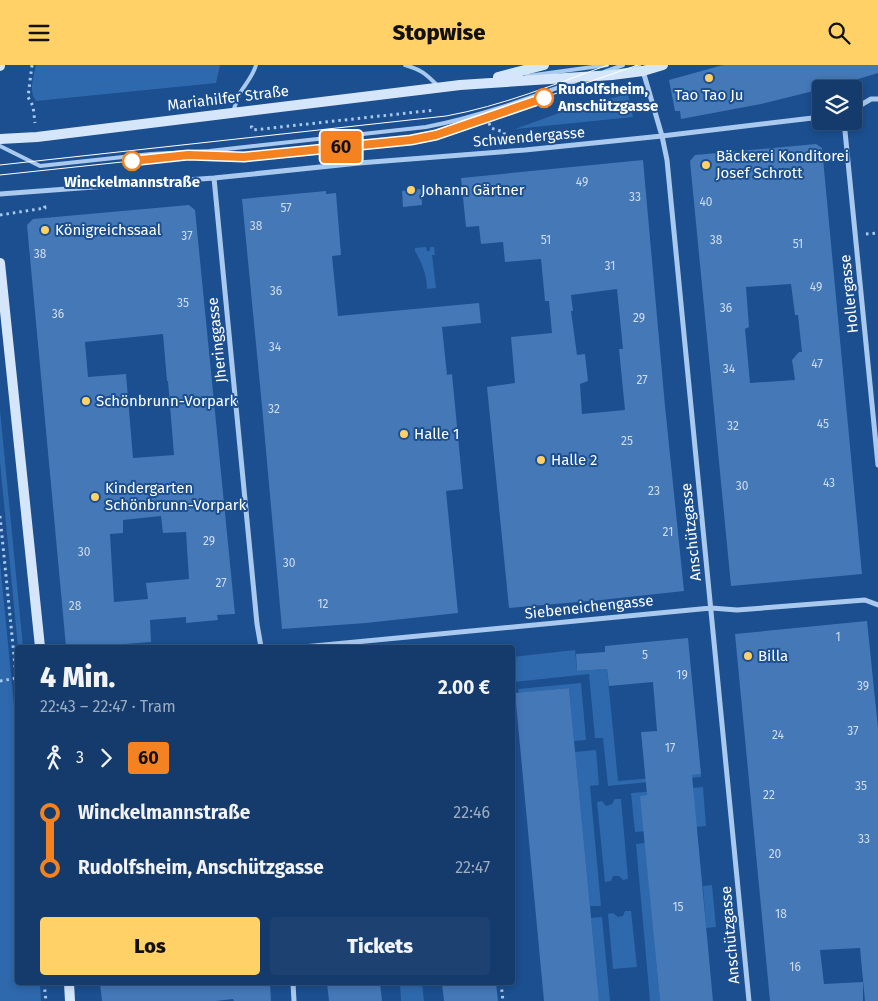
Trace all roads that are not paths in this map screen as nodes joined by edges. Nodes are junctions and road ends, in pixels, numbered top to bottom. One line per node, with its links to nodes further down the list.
1 (256, 65): 13 (lane)
2 (405, 65): 10 (lane)
3 (544, 65): 9 (street, Mariahilfer Straße)
4 (606, 65): 9 (lane)
5 (623, 65): 8 (lane)
6 (663, 65): 7 (street, Mariahilfer Straße)
7 (640, 68): 8 (street, Mariahilfer Straße); 16 (street, Anschützgasse)
8 (588, 77): 9 (street, Mariahilfer Straße); 18 (lane)
9 (460, 85): 10 (street, Mariahilfer Straße)
10 (439, 88): 13 (street, Mariahilfer Straße)
11 (878, 99): 12 (street)
12 (862, 104)
13 (233, 113): 17 (street, Mariahilfer Straße)
14 (812, 118): 16 (street, Schwendergasse)
15 (845, 130): 22 (street, Hollergasse)
16 (662, 136): 19 (street, Schwendergasse); 24 (street, Anschützgasse)
17 (0, 139)
18 (0, 145)
19 (214, 178): 20 (street, Schwendergasse); 26 (street, Jheringgasse)
20 (0, 194)
21 (0, 263): 25 (street)
22 (878, 465)
23 (878, 605): 24 (street, Siebeneichengasse)
24 (712, 608): 27 (street, Siebeneichengasse); 32 (street, Anschützgasse)
25 (40, 645)
26 (261, 645)
27 (324, 645)
28 (69, 985): 30 (street)
29 (292, 985): 31 (street)
30 (70, 1001)
31 (294, 1001)
32 (749, 1001)

